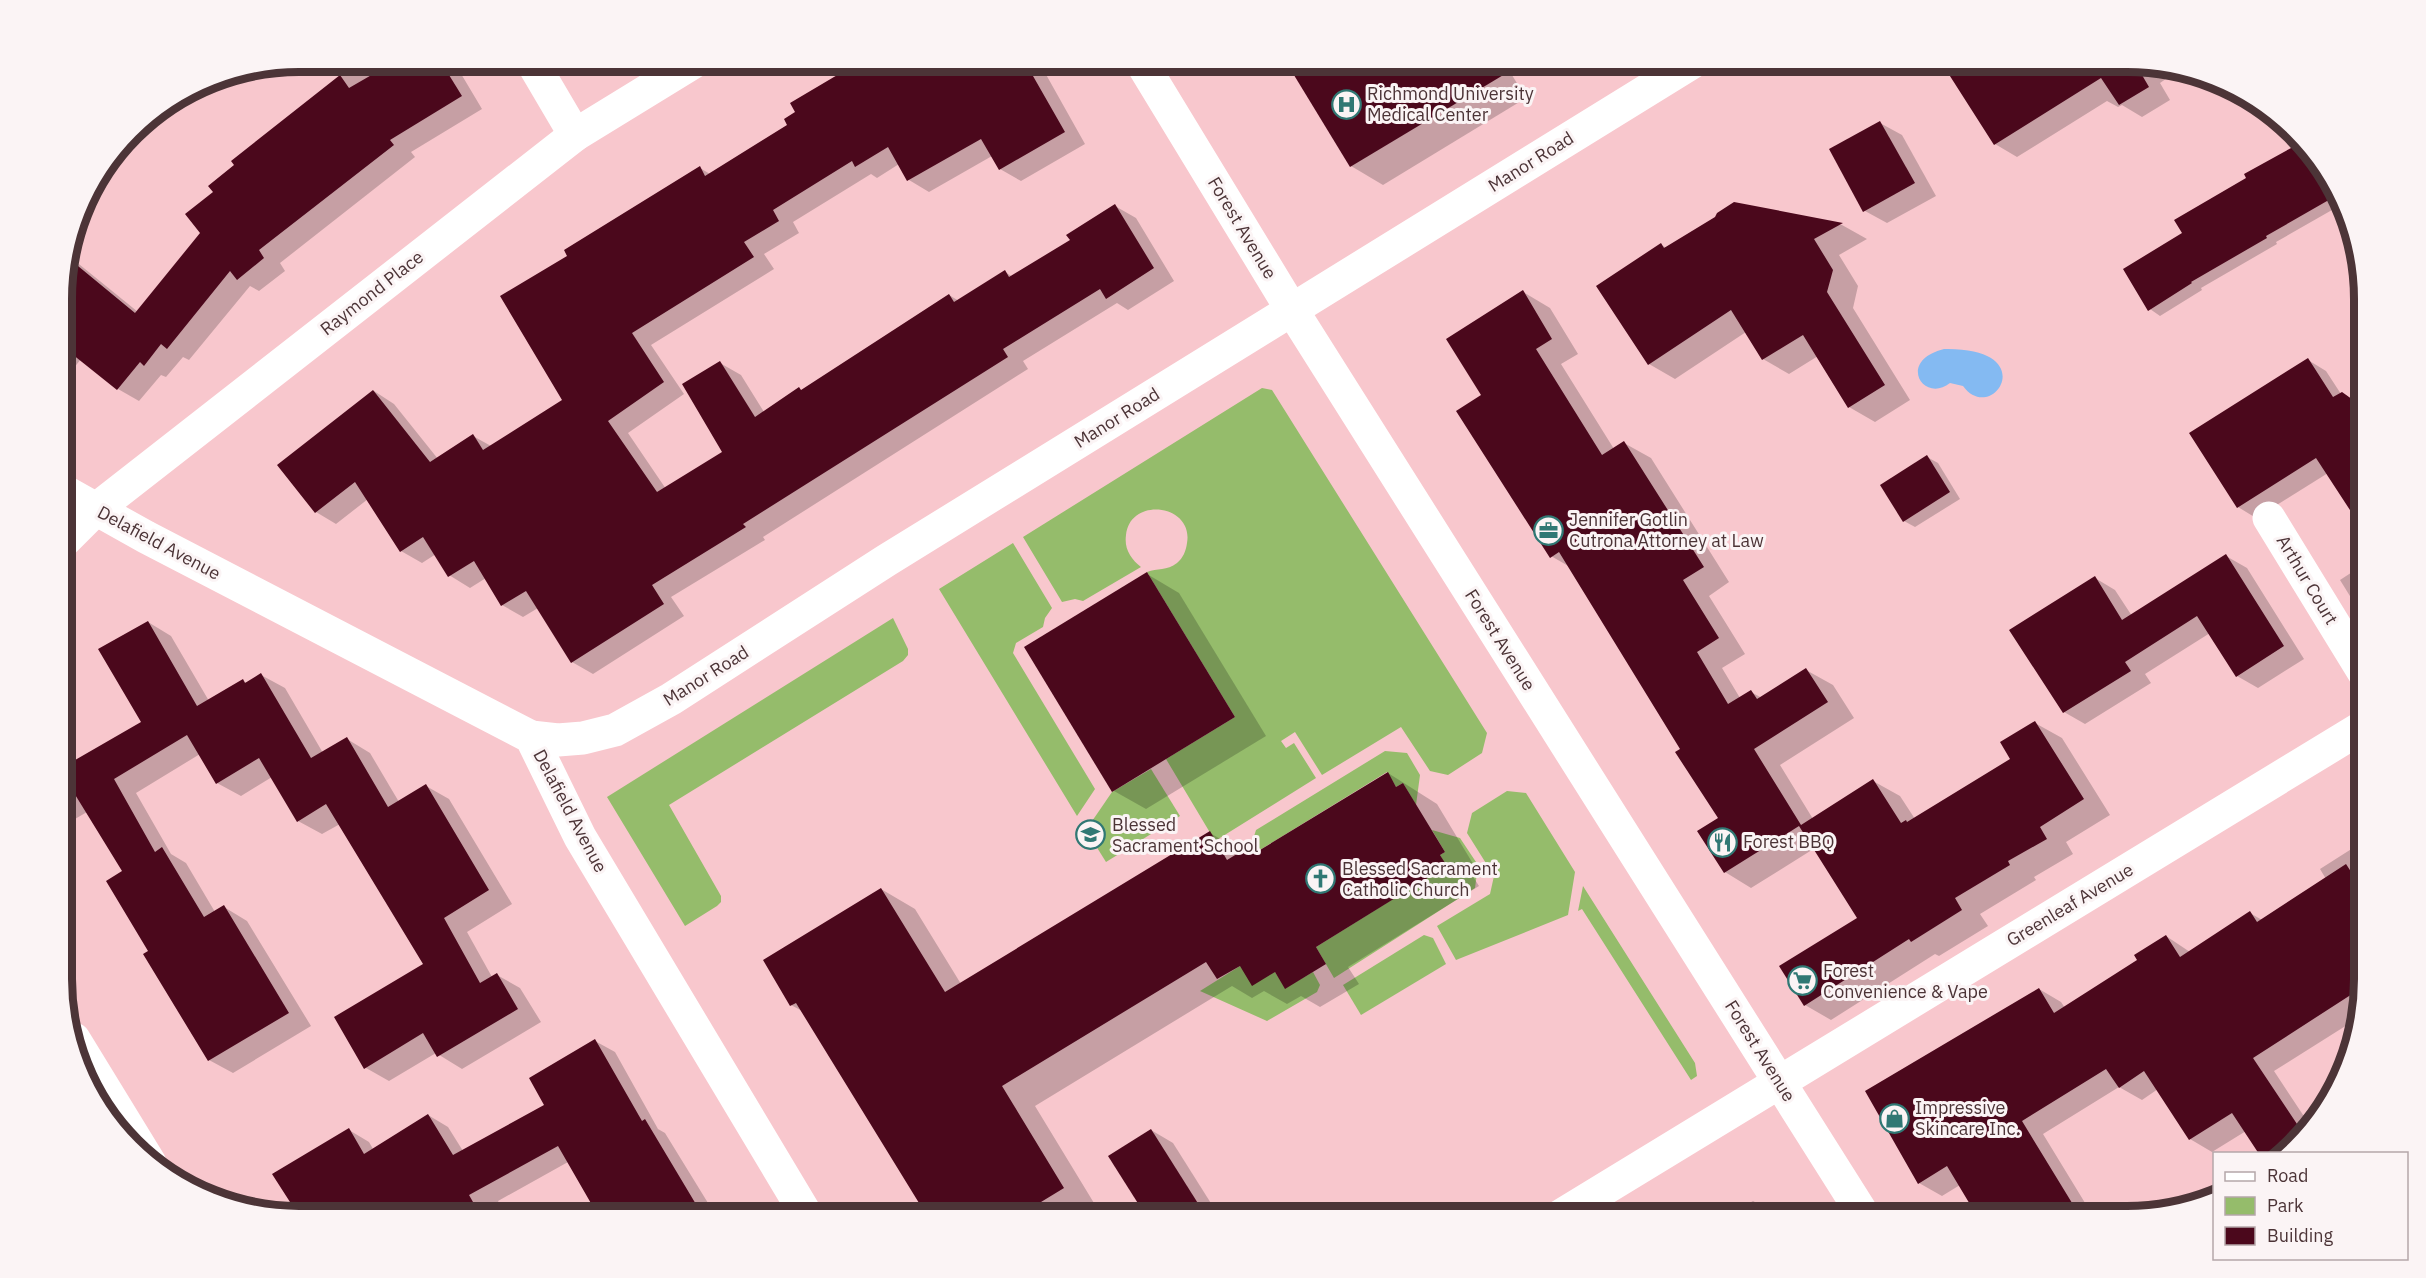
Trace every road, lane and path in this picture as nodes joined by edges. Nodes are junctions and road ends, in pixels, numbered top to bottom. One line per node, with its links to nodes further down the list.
1 (538, 72): 5 (street)
2 (678, 72): 5 (street, Raymond Place)
3 (1147, 72): 6 (street, Forest Avenue)
4 (1677, 72): 6 (street, Manor Road)
5 (575, 135): 8 (street, Raymond Place)
6 (1292, 310): 13 (street, Manor Road); 15 (street, Forest Avenue)
7 (72, 496): 8 (street, Delafield Avenue)
8 (95, 510): 10 (street, Raymond Place); 13 (street, Delafield Avenue)
9 (2269, 518): 11 (street, Arthur Court)
10 (72, 533)
11 (2354, 657)
12 (2354, 732): 15 (street, Greenleaf Avenue)
13 (531, 737): 17 (street, Delafield Avenue)
14 (87, 1060): 16 (street)
15 (1780, 1082): 18 (street, Greenleaf Avenue); 19 (street, Forest Avenue)
16 (133, 1135)
17 (801, 1206)
18 (1576, 1206)
19 (1858, 1206)

